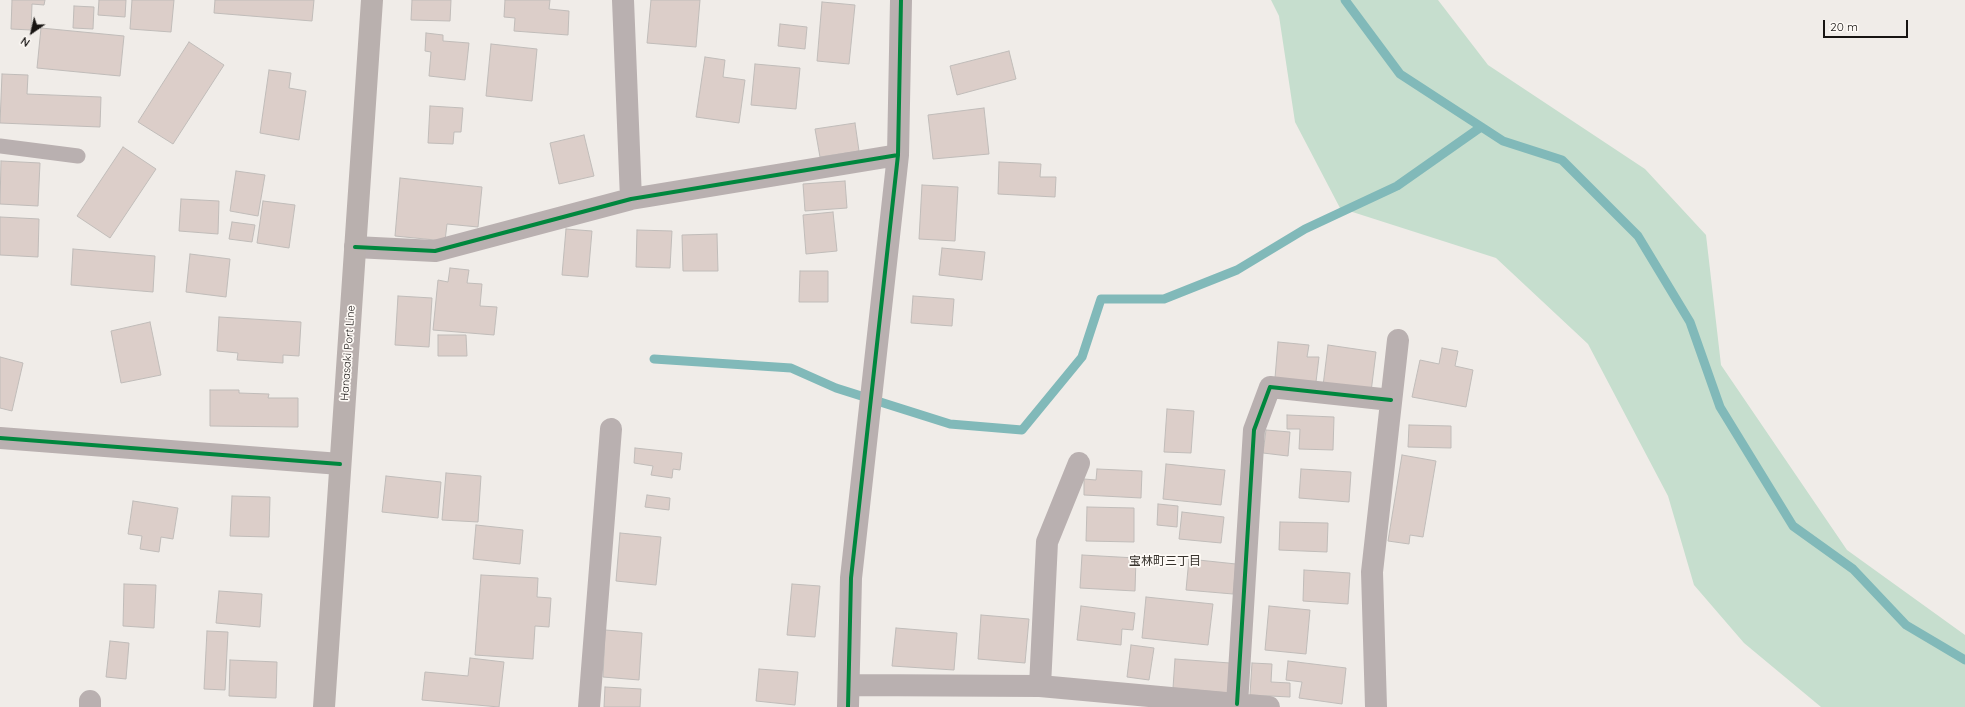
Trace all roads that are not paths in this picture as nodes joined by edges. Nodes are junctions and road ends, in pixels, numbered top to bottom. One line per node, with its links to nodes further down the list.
1 (372, 0): 8 (main road, Hanasaki Port Line)
2 (623, 0): 7 (street)
3 (901, 0): 5 (street)
4 (0, 146): 6 (lane)
5 (898, 155): 7 (street); 15 (street)
6 (78, 156)
7 (631, 199): 8 (street)
8 (355, 248): 14 (main road, Hanasaki Port Line)
9 (1398, 340): 10 (street)
10 (1391, 400): 17 (street); 22 (street)
11 (611, 428): 19 (street)
12 (0, 438): 14 (street)
13 (1078, 463): 16 (street)
14 (340, 464): 18 (main road, Hanasaki Port Line)
15 (850, 685): 16 (street); 20 (street)
16 (1040, 686): 17 (street)
17 (1237, 704): 21 (street)
18 (324, 707)
19 (588, 707)
20 (848, 707)
21 (1269, 707)
22 (1376, 707)

